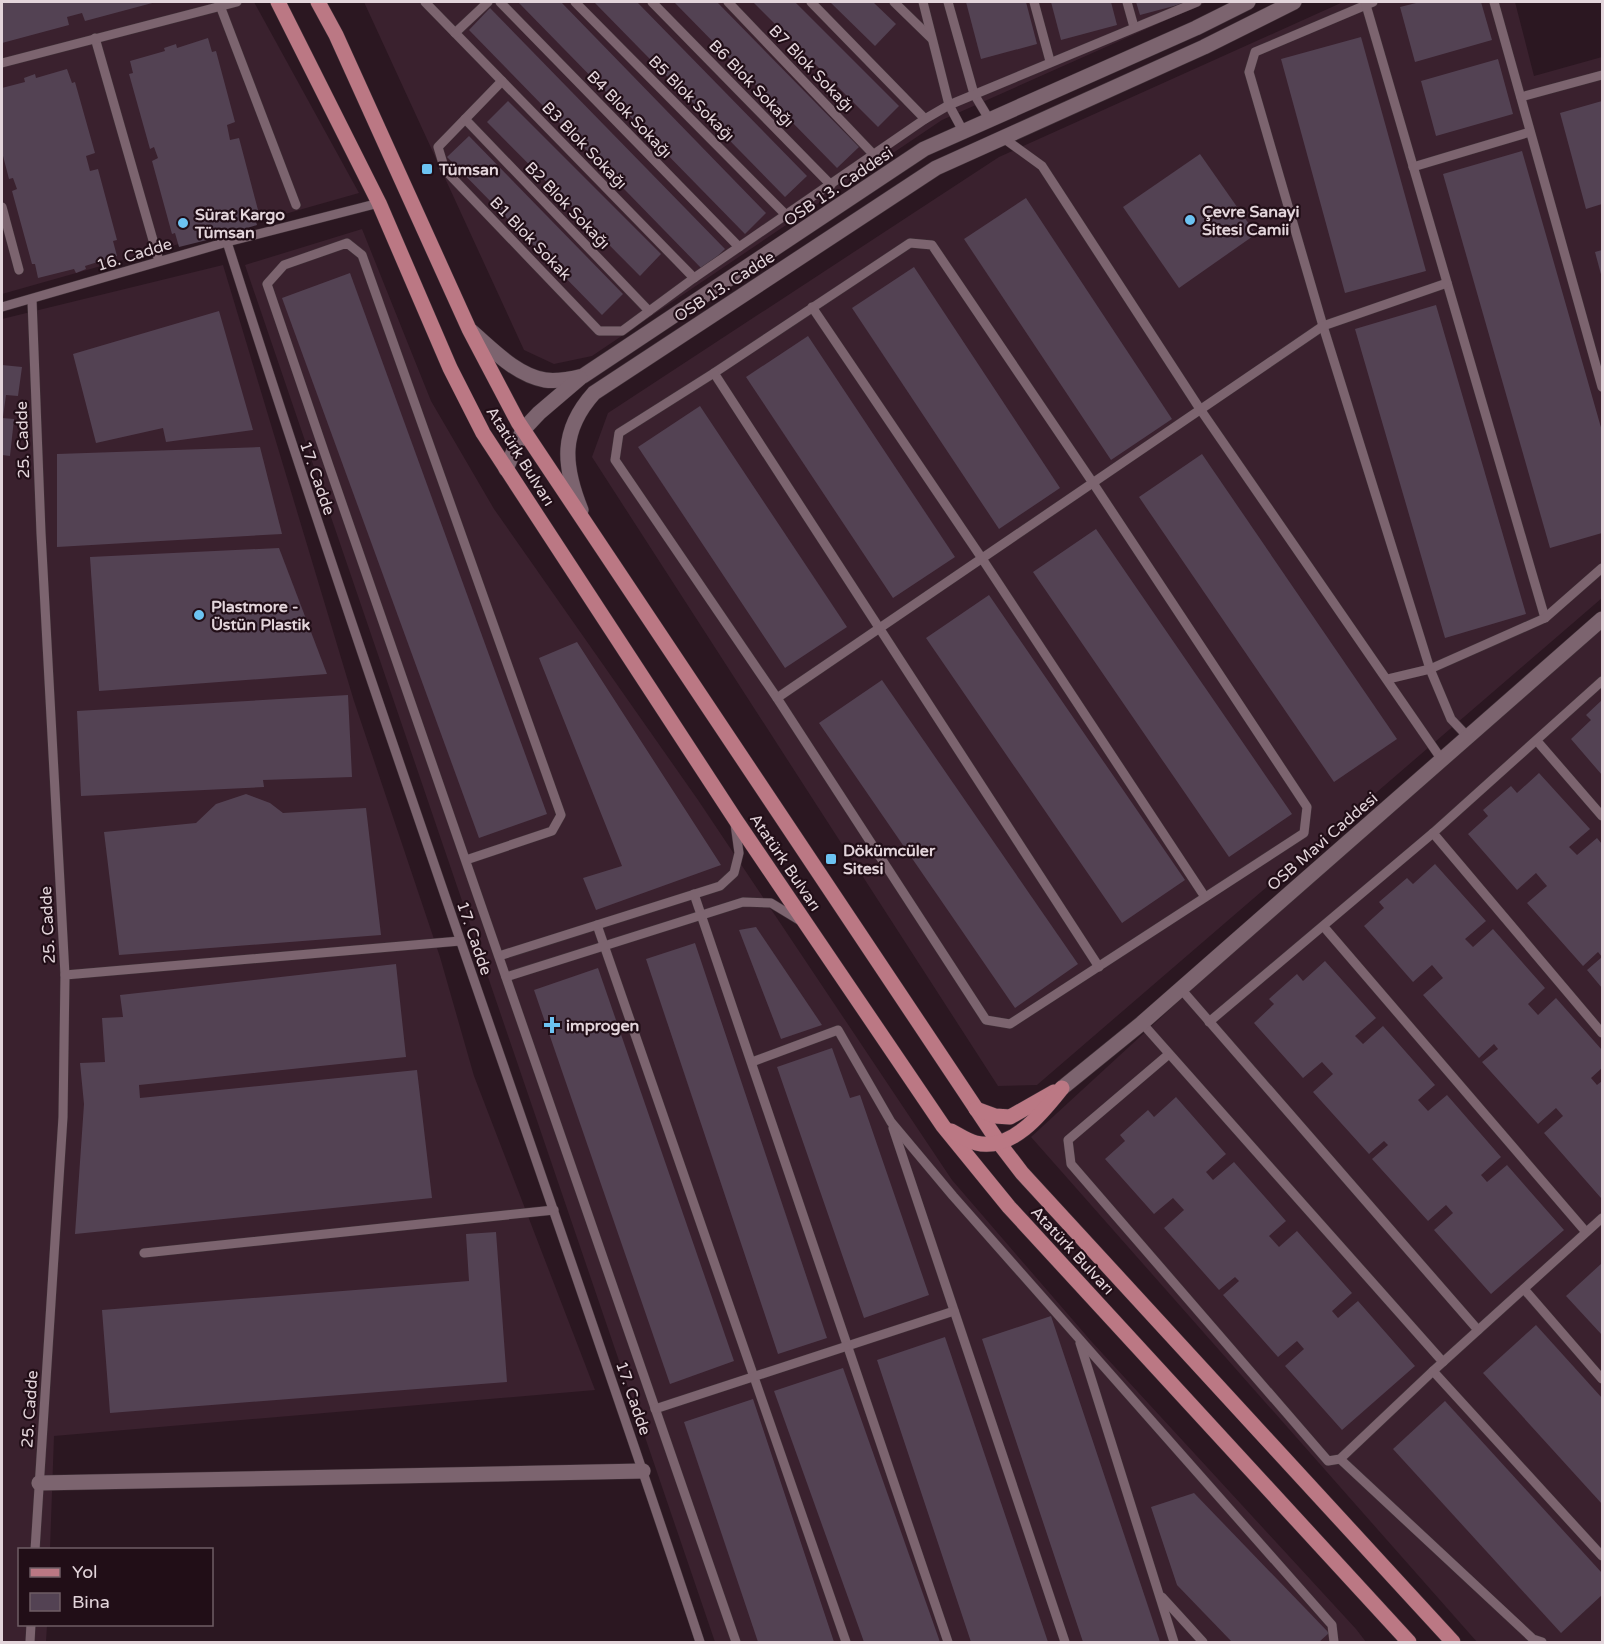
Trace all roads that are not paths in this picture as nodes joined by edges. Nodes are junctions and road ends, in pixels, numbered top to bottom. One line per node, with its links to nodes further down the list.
1 (237, 2): 21 (lane)
2 (278, 2): 43 (main road, Atatürk Bulvarı)
3 (318, 2): 58 (main road, Atatürk Bulvarı)
4 (425, 2): 23 (lane, B3 Blok Sokağı)
5 (488, 2): 23 (lane)
6 (500, 2): 48 (lane, B4 Blok Sokağı)
7 (575, 2): 46 (lane, B5 Blok Sokağı)
8 (652, 2): 42 (lane, B6 Blok Sokağı)
9 (728, 2): 40 (lane, B7 Blok Sokağı)
10 (811, 2): 34 (lane)
11 (894, 2): 25 (lane)
12 (923, 2): 25 (lane)
13 (948, 2): 30 (lane)
14 (1034, 2): 26 (lane)
15 (1127, 2): 22 (lane)
16 (1197, 2): 22 (lane)
17 (1248, 2): 35 (street, OSB 13. Caddesi)
18 (1294, 2): 38 (street)
19 (1494, 2): 31 (lane)
20 (1370, 3): 41 (lane); 57 (lane)
21 (219, 4): 24 (lane); 44 (lane)
22 (1134, 27): 26 (lane)
23 (455, 33): 29 (lane, B3 Blok Sokağı)
24 (95, 39): 27 (lane); 49 (lane)
25 (933, 39): 32 (lane)
26 (1050, 61): 30 (lane)
27 (2, 63)
28 (1602, 75): 31 (lane)
29 (502, 81): 33 (lane); 51 (lane, B3 Blok Sokağı)
30 (974, 94): 32 (lane); 35 (lane)
31 (1521, 97): 37 (lane)
32 (949, 105): 34 (lane); 36 (lane)
33 (465, 119): 56 (lane, B2 Blok Sokağı); 56 (lane, B1 Blok Sokak)
34 (925, 119): 40 (lane)
35 (989, 119): 36 (street, OSB 13. Caddesi); 38 (street)
36 (963, 131): 39 (street); 60 (street, OSB 13. Caddesi)
37 (1530, 132): 41 (lane); 61 (lane)
38 (1002, 137): 39 (street, OSB 13. Cadde); 62 (lane)
39 (976, 149): 66 (street, OSB 13. Cadde)
40 (874, 155): 42 (lane)
41 (1413, 167): 52 (lane)
42 (831, 185): 46 (lane)
43 (379, 203): 47 (lane, 16. Cadde); 64 (main road, Atatürk Bulvarı)
44 (296, 205)
45 (2, 207): 50 (lane)
46 (786, 215): 48 (lane)
47 (226, 242): 49 (lane, 16. Cadde); 89 (lane, 17. Cadde)
48 (739, 247): 51 (lane)
49 (159, 261): 53 (lane, 16. Cadde)
50 (19, 270)
51 (694, 278): 56 (lane)
52 (1447, 283): 57 (lane); 69 (lane)
53 (32, 300): 54 (lane, 16. Cadde); 93 (lane, 25. Cadde)
54 (2, 307)
55 (812, 307): 59 (lane); 65 (lane); 67 (lane)
56 (649, 311)
57 (1323, 326): 62 (lane); 72 (lane)
58 (469, 329): 60 (street, OSB 13. Caddesi); 63 (main road, Atatürk Bulvarı)
59 (714, 373): 71 (lane); 75 (lane)
60 (583, 376): 63 (street)
61 (1602, 387)
62 (1200, 409): 65 (lane); 73 (lane)
63 (523, 430): 64 (street); 66 (main road, Atatürk Bulvarı)
64 (506, 469): 80 (main road, Atatürk Bulvarı)
65 (1093, 483): 67 (lane); 84 (lane)
66 (590, 529): 102 (main road, Atatürk Bulvarı)
67 (981, 558): 71 (lane); 84 (lane)
68 (1602, 568): 69 (lane)
69 (1545, 618): 72 (lane)
70 (1602, 619): 76 (street, OSB Mavi Caddesi)
71 (879, 627): 75 (lane); 92 (lane)
72 (1430, 669): 73 (lane); 76 (lane)
73 (1388, 679): 78 (lane)
74 (1602, 681): 77 (lane)
75 (777, 698): 92 (lane)
76 (1468, 737): 78 (street, OSB Mavi Caddesi)
77 (1537, 741): 79 (lane); 81 (lane)
78 (1442, 760): 95 (street, OSB Mavi Caddesi)
79 (1602, 816)
80 (735, 819): 83 (lane); 86 (main road, Atatürk Bulvarı)
81 (1433, 833): 88 (lane); 98 (lane)
82 (466, 860): 82 (lane); 91 (lane)
83 (694, 894): 85 (lane); 87 (lane)
84 (1205, 897): 92 (lane)
85 (701, 915): 86 (lane); 90 (lane); 100 (lane)
86 (805, 923): 104 (main road, Atatürk Bulvarı)
87 (597, 925): 90 (lane); 91 (lane)
88 (1324, 927): 96 (lane); 108 (lane)
89 (460, 940): 93 (lane); 106 (lane, 17. Cadde)
90 (604, 946): 94 (lane); 117 (lane)
91 (499, 956): 94 (lane)
92 (1099, 967)
93 (65, 975): 122 (lane, 25. Cadde)
94 (506, 977): 119 (lane)
95 (1180, 989): 96 (lane); 97 (street, OSB Mavi Caddesi)
96 (1209, 1022): 112 (lane)
97 (1142, 1023): 99 (lane); 101 (street, OSB Mavi Caddesi)
98 (1602, 1033)
99 (1169, 1054): 115 (lane); 120 (lane)
100 (752, 1062): 103 (lane); 114 (lane)
101 (1062, 1088): 102 (main road); 105 (main road)
102 (976, 1109): 105 (main road, Atatürk Bulvarı)
103 (891, 1122): 111 (lane); 113 (lane)
104 (943, 1126): 105 (main road); 127 (main road, Atatürk Bulvarı)
105 (999, 1143): 137 (main road, Atatürk Bulvarı)
106 (554, 1210): 109 (lane); 121 (lane, 17. Cadde)
107 (1602, 1218): 108 (lane)
108 (1586, 1233): 110 (lane)
109 (144, 1253)
110 (1524, 1289): 112 (lane); 118 (lane)
111 (954, 1311): 114 (lane); 133 (lane)
112 (1478, 1330): 115 (lane)
113 (1079, 1338): 125 (lane); 136 (lane)
114 (847, 1346): 117 (lane); 132 (lane)
115 (1443, 1362): 116 (lane)
116 (1433, 1371): 120 (lane); 124 (lane)
117 (754, 1377): 119 (lane); 131 (lane)
118 (1602, 1379)
119 (655, 1409): 130 (lane)
120 (1340, 1459): 138 (lane)
121 (643, 1471): 122 (street); 129 (lane, 17. Cadde)
122 (39, 1483): 123 (lane, 25. Cadde)
123 (35, 1548)
124 (1602, 1556)
125 (1158, 1593): 134 (lane); 135 (lane)
126 (31, 1626): 128 (lane)
127 (1405, 1640)
128 (30, 1642)
129 (700, 1642)
130 (736, 1642)
131 (846, 1642)
132 (948, 1642)
133 (1065, 1642)
134 (1174, 1642)
135 (1203, 1642)
136 (1334, 1642)
137 (1453, 1642)
138 (1542, 1642)

